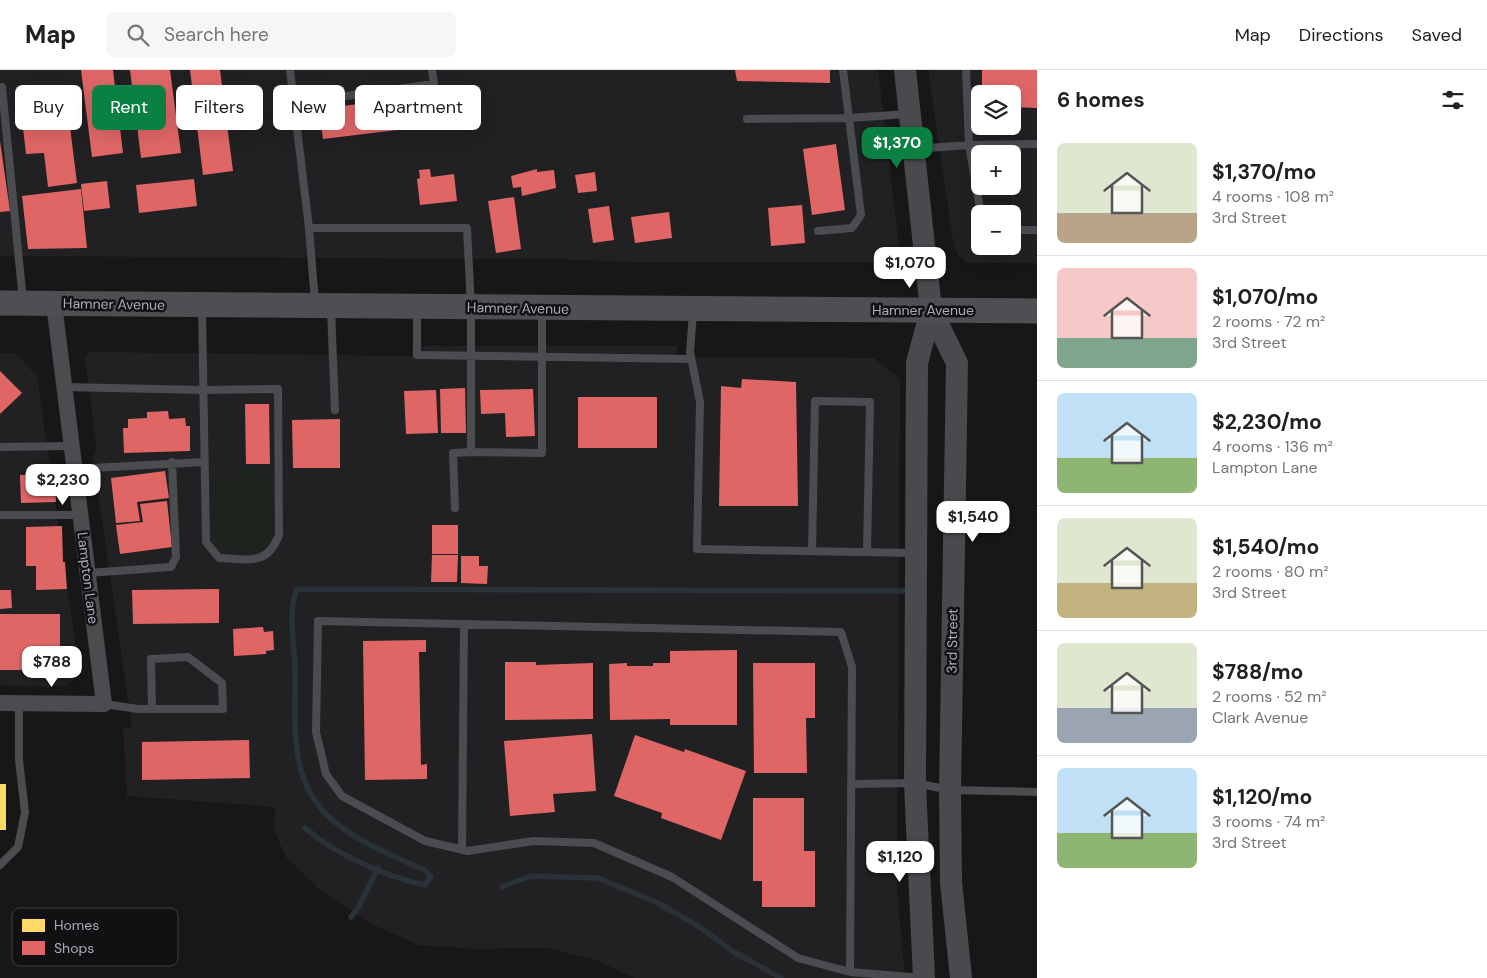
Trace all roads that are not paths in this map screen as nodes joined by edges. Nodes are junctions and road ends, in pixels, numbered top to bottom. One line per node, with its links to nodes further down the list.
1 (290, 70): 6 (lane)
2 (432, 70): 8 (lane)
3 (843, 70): 10 (lane)
4 (905, 70): 9 (street, 3rd Street)
5 (966, 70): 14 (lane)
6 (292, 85)
7 (2, 87): 21 (lane)
8 (345, 96)
9 (910, 114): 10 (lane); 15 (street, 3rd Street)
10 (848, 118): 11 (lane); 20 (lane)
11 (747, 119)
12 (298, 130): 17 (lane)
13 (1037, 144): 14 (lane)
14 (969, 145): 15 (lane); 16 (lane)
15 (914, 149): 29 (street, 3rd Street)
16 (979, 205)
17 (308, 228): 24 (lane); 26 (lane)
18 (1021, 230): 19 (lane)
19 (1037, 230)
20 (818, 231)
21 (12, 303): 22 (main road, Hamner Avenue)
22 (54, 304): 23 (main road, Hamner Avenue); 34 (street, Lampton Lane)
23 (202, 305): 24 (main road, Hamner Avenue); 35 (lane)
24 (323, 307): 25 (main road, Hamner Avenue); 36 (lane)
25 (416, 308): 26 (main road, Hamner Avenue); 31 (lane)
26 (471, 308): 27 (main road, Hamner Avenue); 31 (lane)
27 (542, 308): 28 (main road, Hamner Avenue); 32 (lane)
28 (693, 310): 29 (main road, Hamner Avenue); 33 (lane)
29 (931, 310): 30 (main road, Hamner Avenue); 48 (street, 3rd Street); 57 (street, 3rd Street)
30 (1037, 311)
31 (471, 357): 32 (lane); 39 (lane)
32 (542, 358): 33 (lane); 39 (lane)
33 (691, 359): 46 (lane)
34 (64, 387): 35 (lane); 37 (street, Lampton Lane)
35 (204, 390): 41 (lane); 41 (lane)
36 (335, 410)
37 (72, 446): 38 (lane); 42 (street, Lampton Lane)
38 (0, 447)
39 (471, 452): 43 (lane)
40 (172, 462): 41 (lane); 42 (lane); 49 (lane)
41 (204, 462)
42 (74, 469): 45 (street, Lampton Lane)
43 (455, 508)
44 (0, 515): 45 (lane)
45 (80, 515): 49 (street, Lampton Lane)
46 (812, 551): 47 (lane); 47 (lane)
47 (867, 552): 48 (lane)
48 (917, 553): 56 (street, 3rd Street)
49 (88, 573): 53 (street, Lampton Lane)
50 (464, 624): 55 (lane); 59 (lane); 59 (lane)
51 (0, 703): 52 (street)
52 (19, 703): 53 (street); 60 (lane)
53 (104, 704): 54 (lane)
54 (152, 709): 54 (lane)
55 (852, 784): 56 (lane); 61 (lane)
56 (915, 784): 57 (lane); 62 (street, 3rd Street)
57 (950, 790): 58 (lane); 63 (street, 3rd Street)
58 (1037, 792)
59 (462, 850): 61 (lane)
60 (0, 865)
61 (850, 972): 62 (lane)
62 (924, 978)
63 (962, 978)

